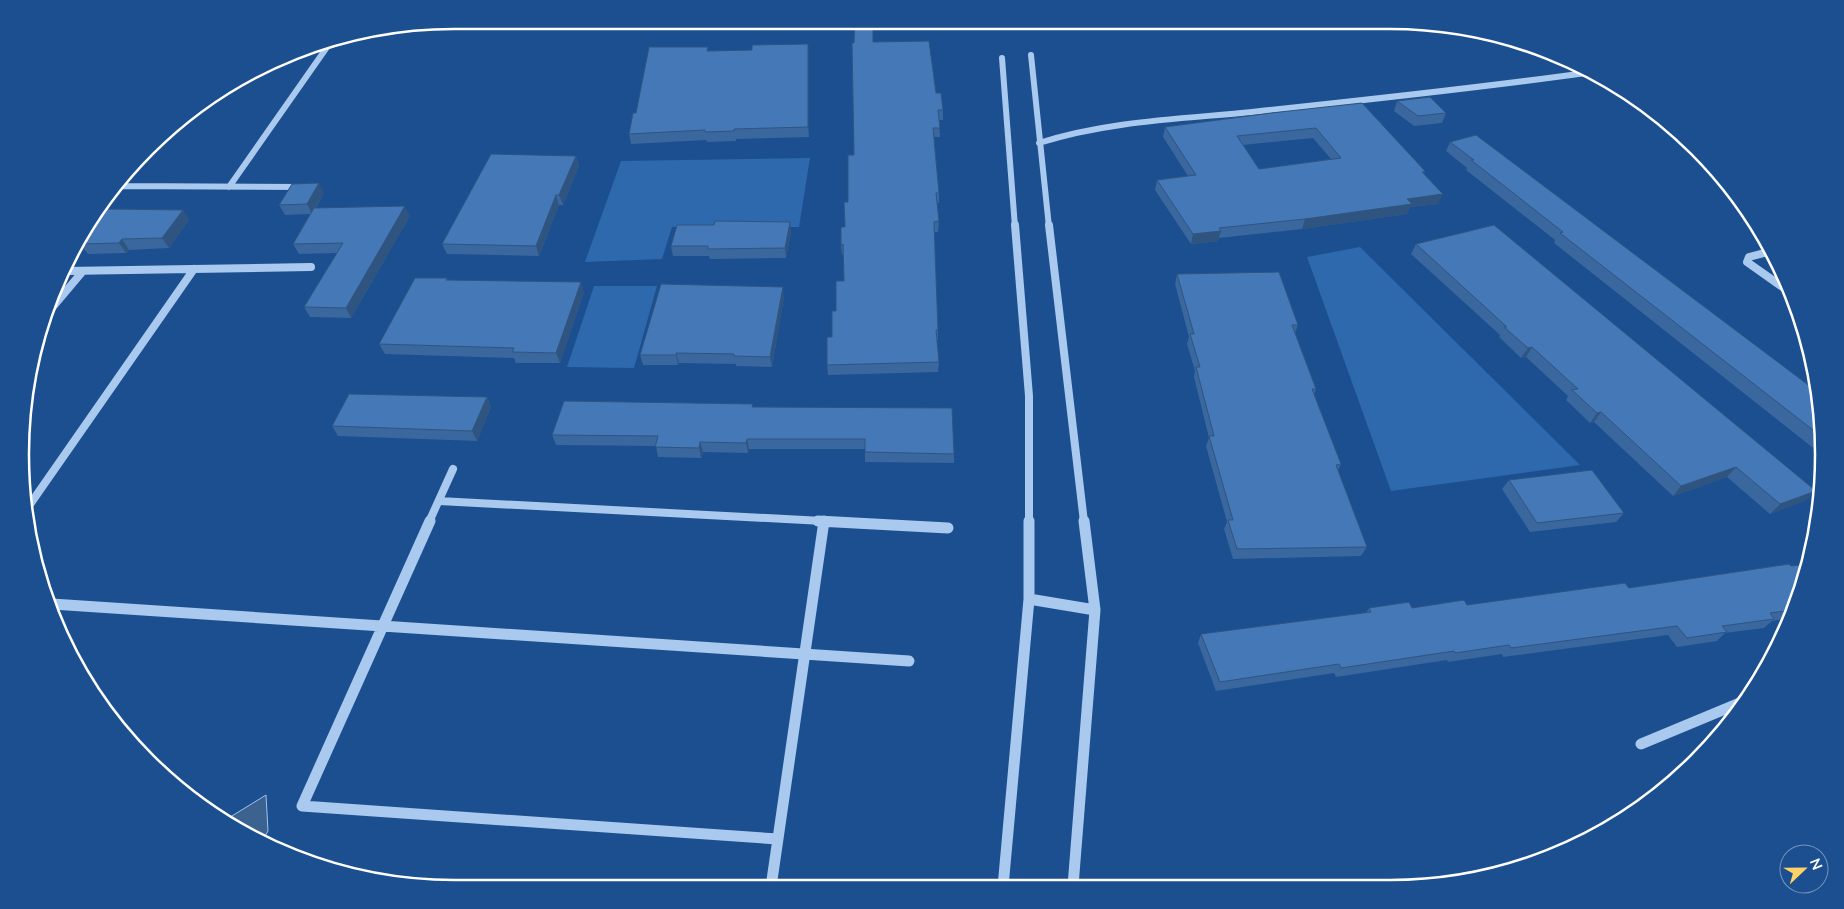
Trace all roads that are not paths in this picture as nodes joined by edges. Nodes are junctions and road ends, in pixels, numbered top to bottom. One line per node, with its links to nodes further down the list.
1 (326, 49): 7 (street)
2 (1031, 55): 5 (street)
3 (1002, 58): 21 (street)
4 (1580, 74): 5 (street)
5 (1039, 143): 23 (street)
6 (124, 186): 7 (street)
7 (229, 187): 8 (street)
8 (312, 187)
9 (1764, 253): 14 (street)
10 (311, 267): 11 (street)
11 (194, 268): 12 (street); 18 (street)
12 (83, 270): 13 (street); 15 (street)
13 (71, 271)
14 (1780, 286)
15 (58, 301)
16 (453, 469): 17 (street)
17 (439, 501): 19 (street); 24 (street)
18 (31, 502)
19 (824, 521): 20 (street); 25 (street)
20 (948, 528)
21 (1029, 599): 23 (street); 31 (street)
22 (56, 604): 24 (street)
23 (1095, 610): 32 (street)
24 (382, 628): 25 (street); 29 (street)
25 (805, 655): 26 (street); 29 (street)
26 (909, 661)
27 (1733, 706): 28 (street)
28 (1641, 744)
29 (778, 839): 30 (street)
30 (772, 880)
31 (1004, 880)
32 (1073, 880)

